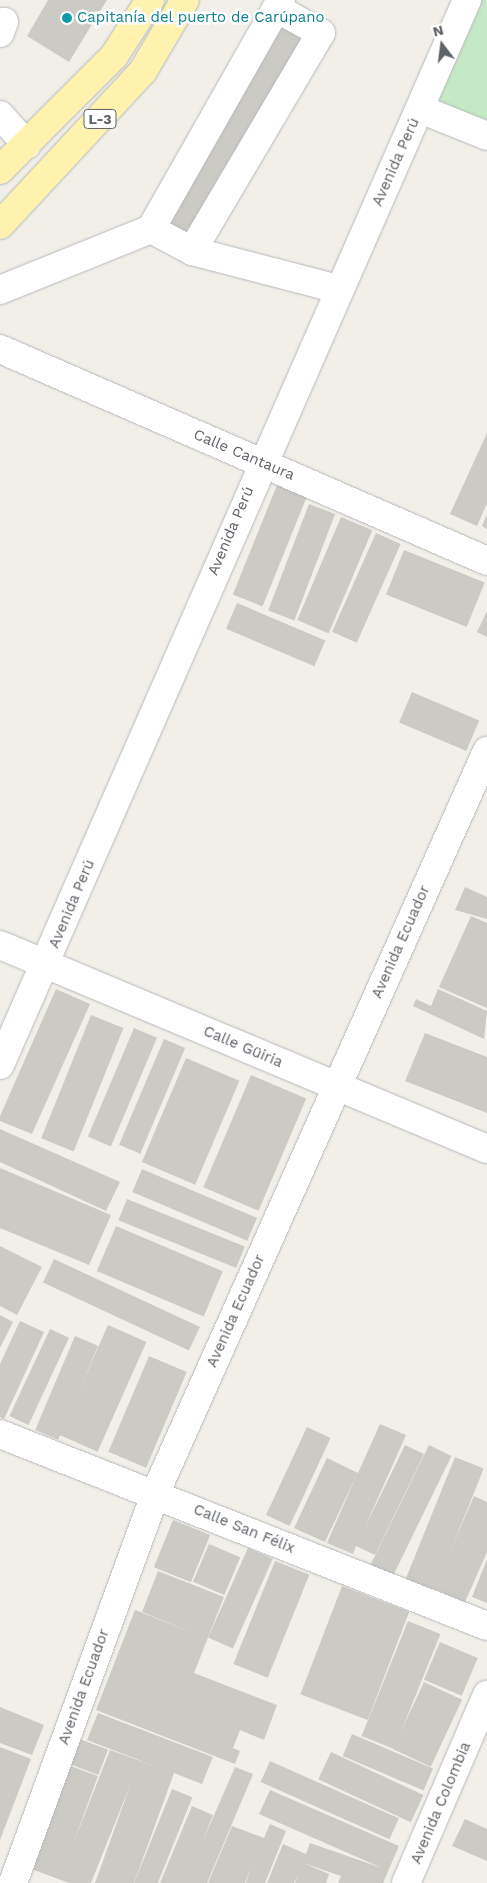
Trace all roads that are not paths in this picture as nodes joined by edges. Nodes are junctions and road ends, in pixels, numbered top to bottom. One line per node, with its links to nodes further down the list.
1 (150, 0): 8 (main road, L-3)
2 (185, 0): 10 (main road, L-3)
3 (467, 0): 5 (street, Avenida Perú)
4 (279, 4): 11 (street); 12 (street)
5 (420, 109): 7 (street); 13 (street, Avenida Perú)
6 (0, 115): 8 (street)
7 (487, 136)
8 (27, 145): 9 (main road, L-3)
9 (0, 170)
10 (0, 225)
11 (151, 229): 12 (street); 14 (street)
12 (192, 251): 13 (street)
13 (338, 289): 16 (street, Avenida Perú)
14 (0, 290)
15 (0, 349): 16 (street, Calle Cantaura)
16 (261, 462): 17 (street, Calle Cantaura); 20 (street, Avenida Perú)
17 (487, 561)
18 (487, 752): 22 (street, Avenida Ecuador)
19 (0, 945): 20 (street, Calle Güiria)
20 (46, 964): 21 (street, Avenida Perú); 22 (street, Calle Güiria)
21 (0, 1065)
22 (336, 1086): 23 (street, Calle Güiria); 25 (street, Avenida Ecuador)
23 (487, 1149)
24 (0, 1434): 25 (street, Calle San Félix)
25 (155, 1494): 26 (street, Calle San Félix); 28 (street, Avenida Ecuador)
26 (487, 1626)
27 (487, 1695): 29 (street, Avenida Colombia)
28 (12, 1880)
29 (406, 1883)

